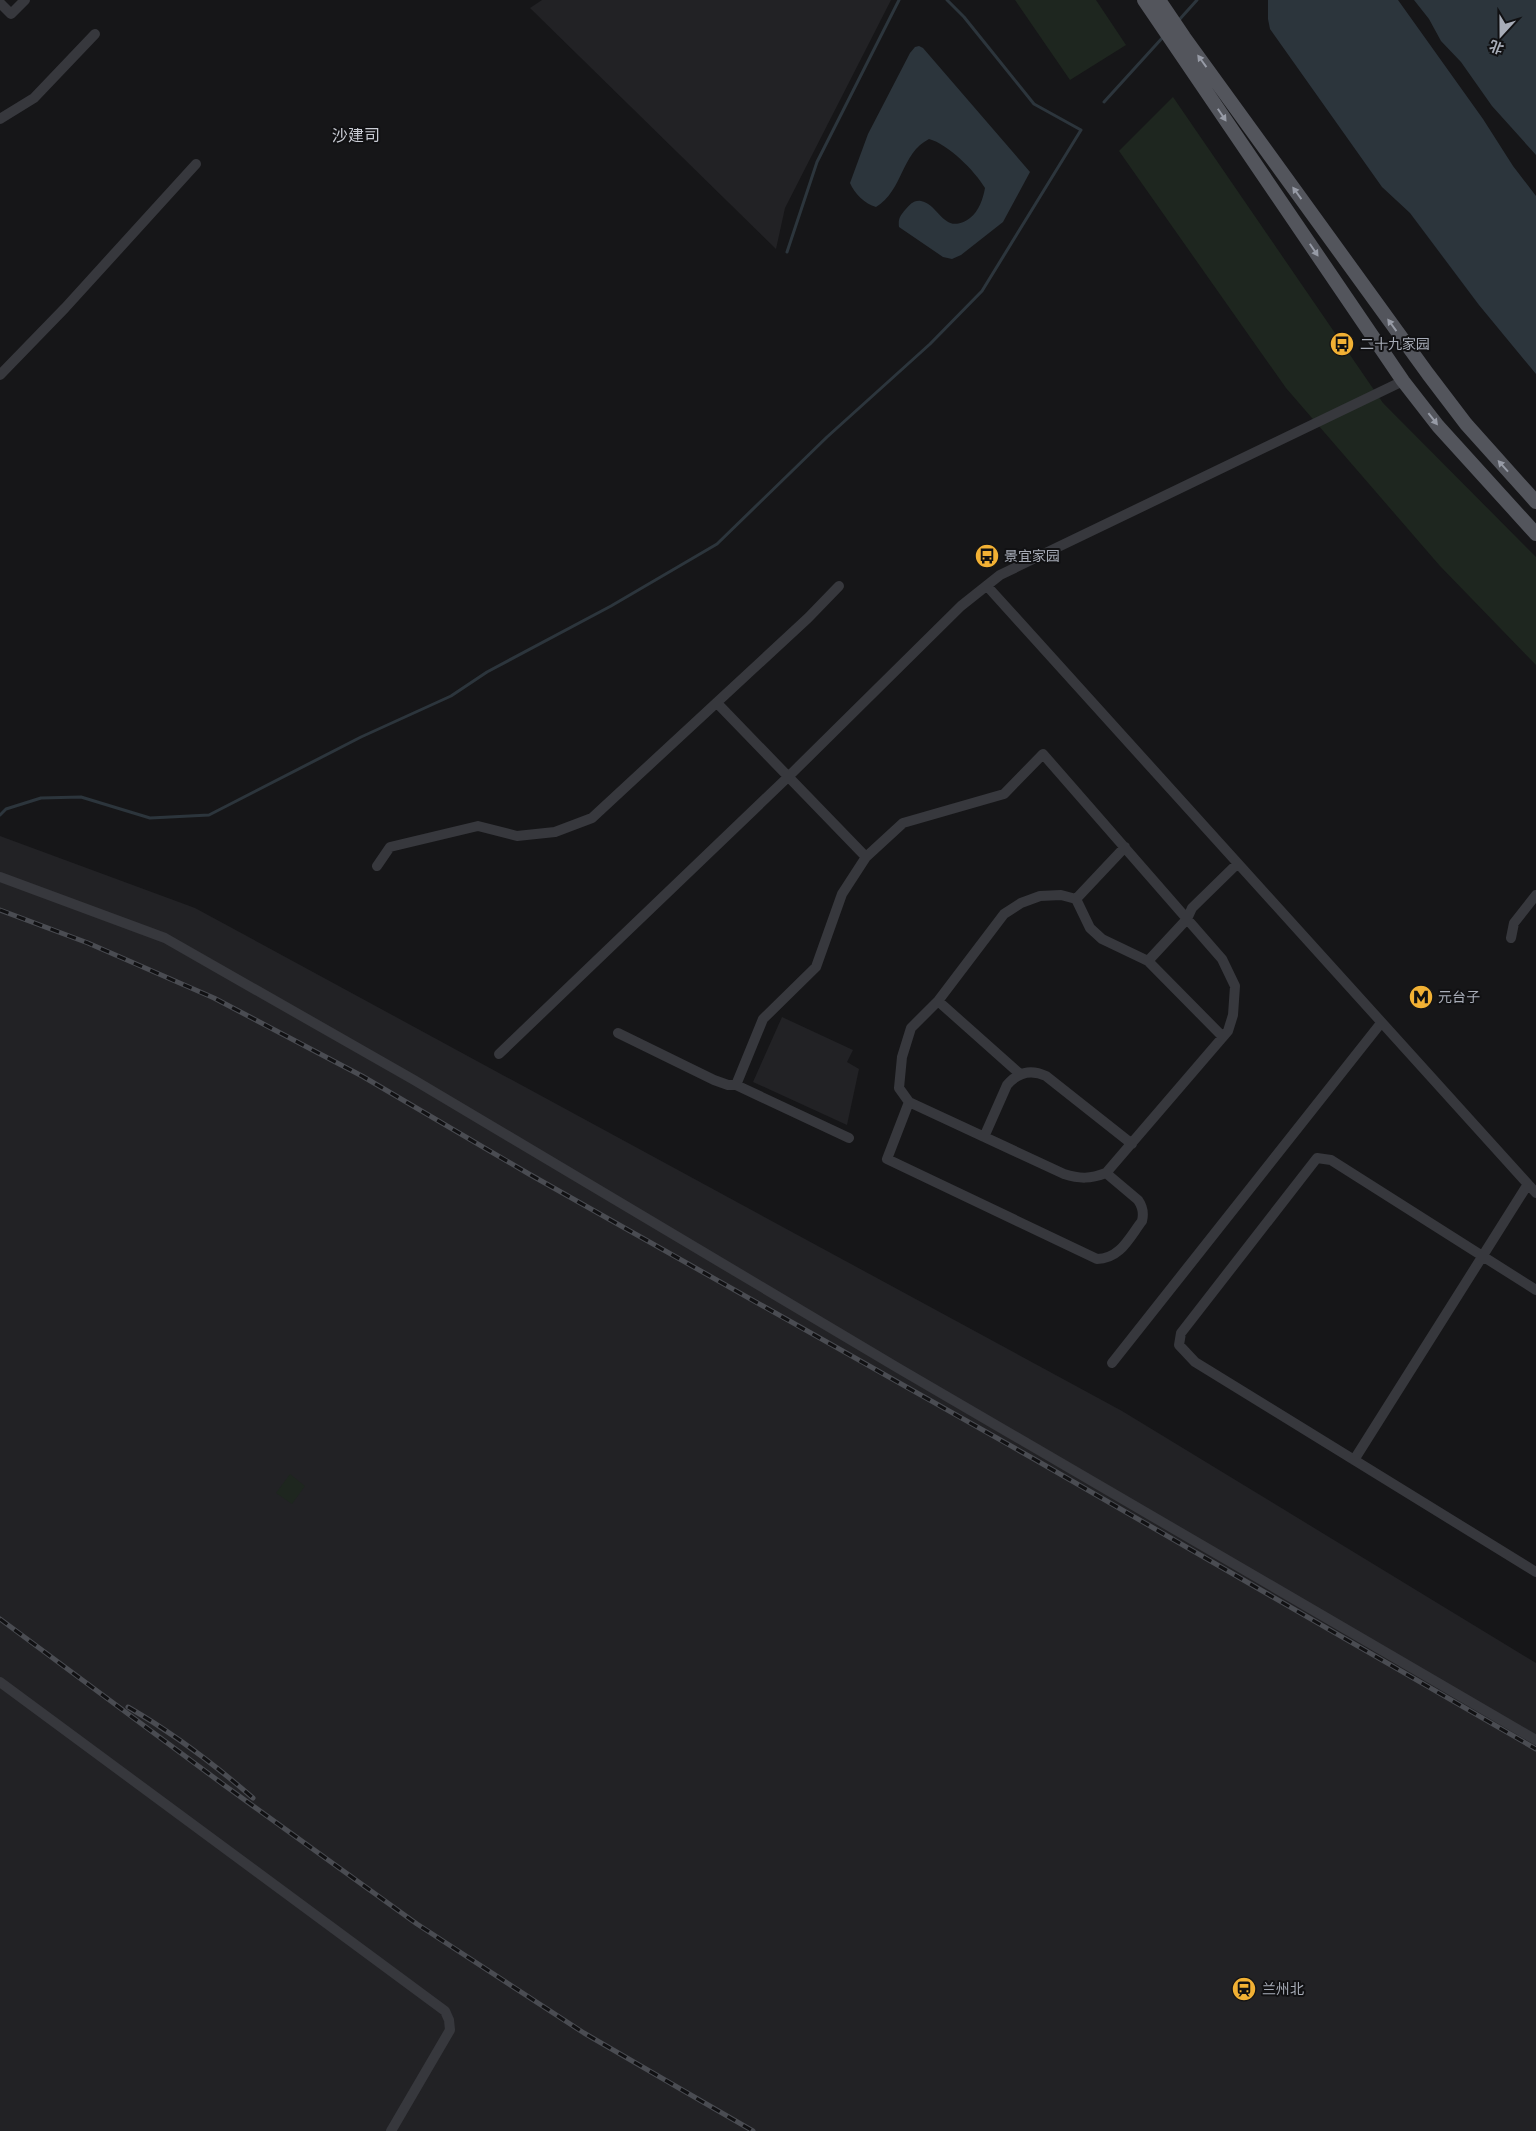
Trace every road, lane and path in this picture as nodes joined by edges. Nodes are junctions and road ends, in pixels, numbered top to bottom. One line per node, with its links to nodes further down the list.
1 (25, 0): 3 (street)
2 (1144, 0): 9 (main road, one-way to 9)
3 (0, 2)
4 (1161, 3): 10 (main road, one-way to 4)
5 (95, 34): 6 (street)
6 (0, 119)
7 (196, 164): 8 (street)
8 (0, 375)
9 (1403, 381): 11 (main road, one-way to 11); 13 (street)
10 (1536, 502)
11 (1536, 534)
12 (839, 586): 14 (street)
13 (987, 586): 15 (street); 18 (street)
14 (716, 703): 15 (street); 19 (street)
15 (790, 776): 17 (street); 30 (street)
16 (1125, 847): 17 (street); 22 (street); 23 (street)
17 (866, 857): 32 (street)
18 (1237, 864): 23 (street); 27 (street)
19 (377, 866)
20 (0, 877): 46 (street)
21 (1536, 895): 24 (street)
22 (1076, 899): 25 (street); 26 (street)
23 (1188, 919): 25 (street); 29 (street)
24 (1511, 938)
25 (1148, 961): 29 (street)
26 (938, 1001): 31 (street); 33 (street)
27 (1381, 1023): 38 (street); 42 (street)
28 (618, 1033): 32 (street)
29 (1223, 1037): 36 (street)
30 (499, 1054)
31 (1020, 1074): 34 (street); 36 (street)
32 (736, 1085): 35 (street)
33 (909, 1102): 34 (street); 37 (street)
34 (984, 1137): 37 (street)
35 (849, 1138)
36 (1132, 1144): 37 (street)
37 (1106, 1173)
38 (1528, 1184): 39 (street); 40 (street)
39 (1536, 1193)
40 (1481, 1255): 41 (street); 43 (street); 43 (street)
41 (1536, 1290)
42 (1112, 1363)
43 (1354, 1460): 44 (street)
44 (1536, 1572)
45 (0, 1682): 47 (street)
46 (1536, 1740)
47 (391, 2131)

